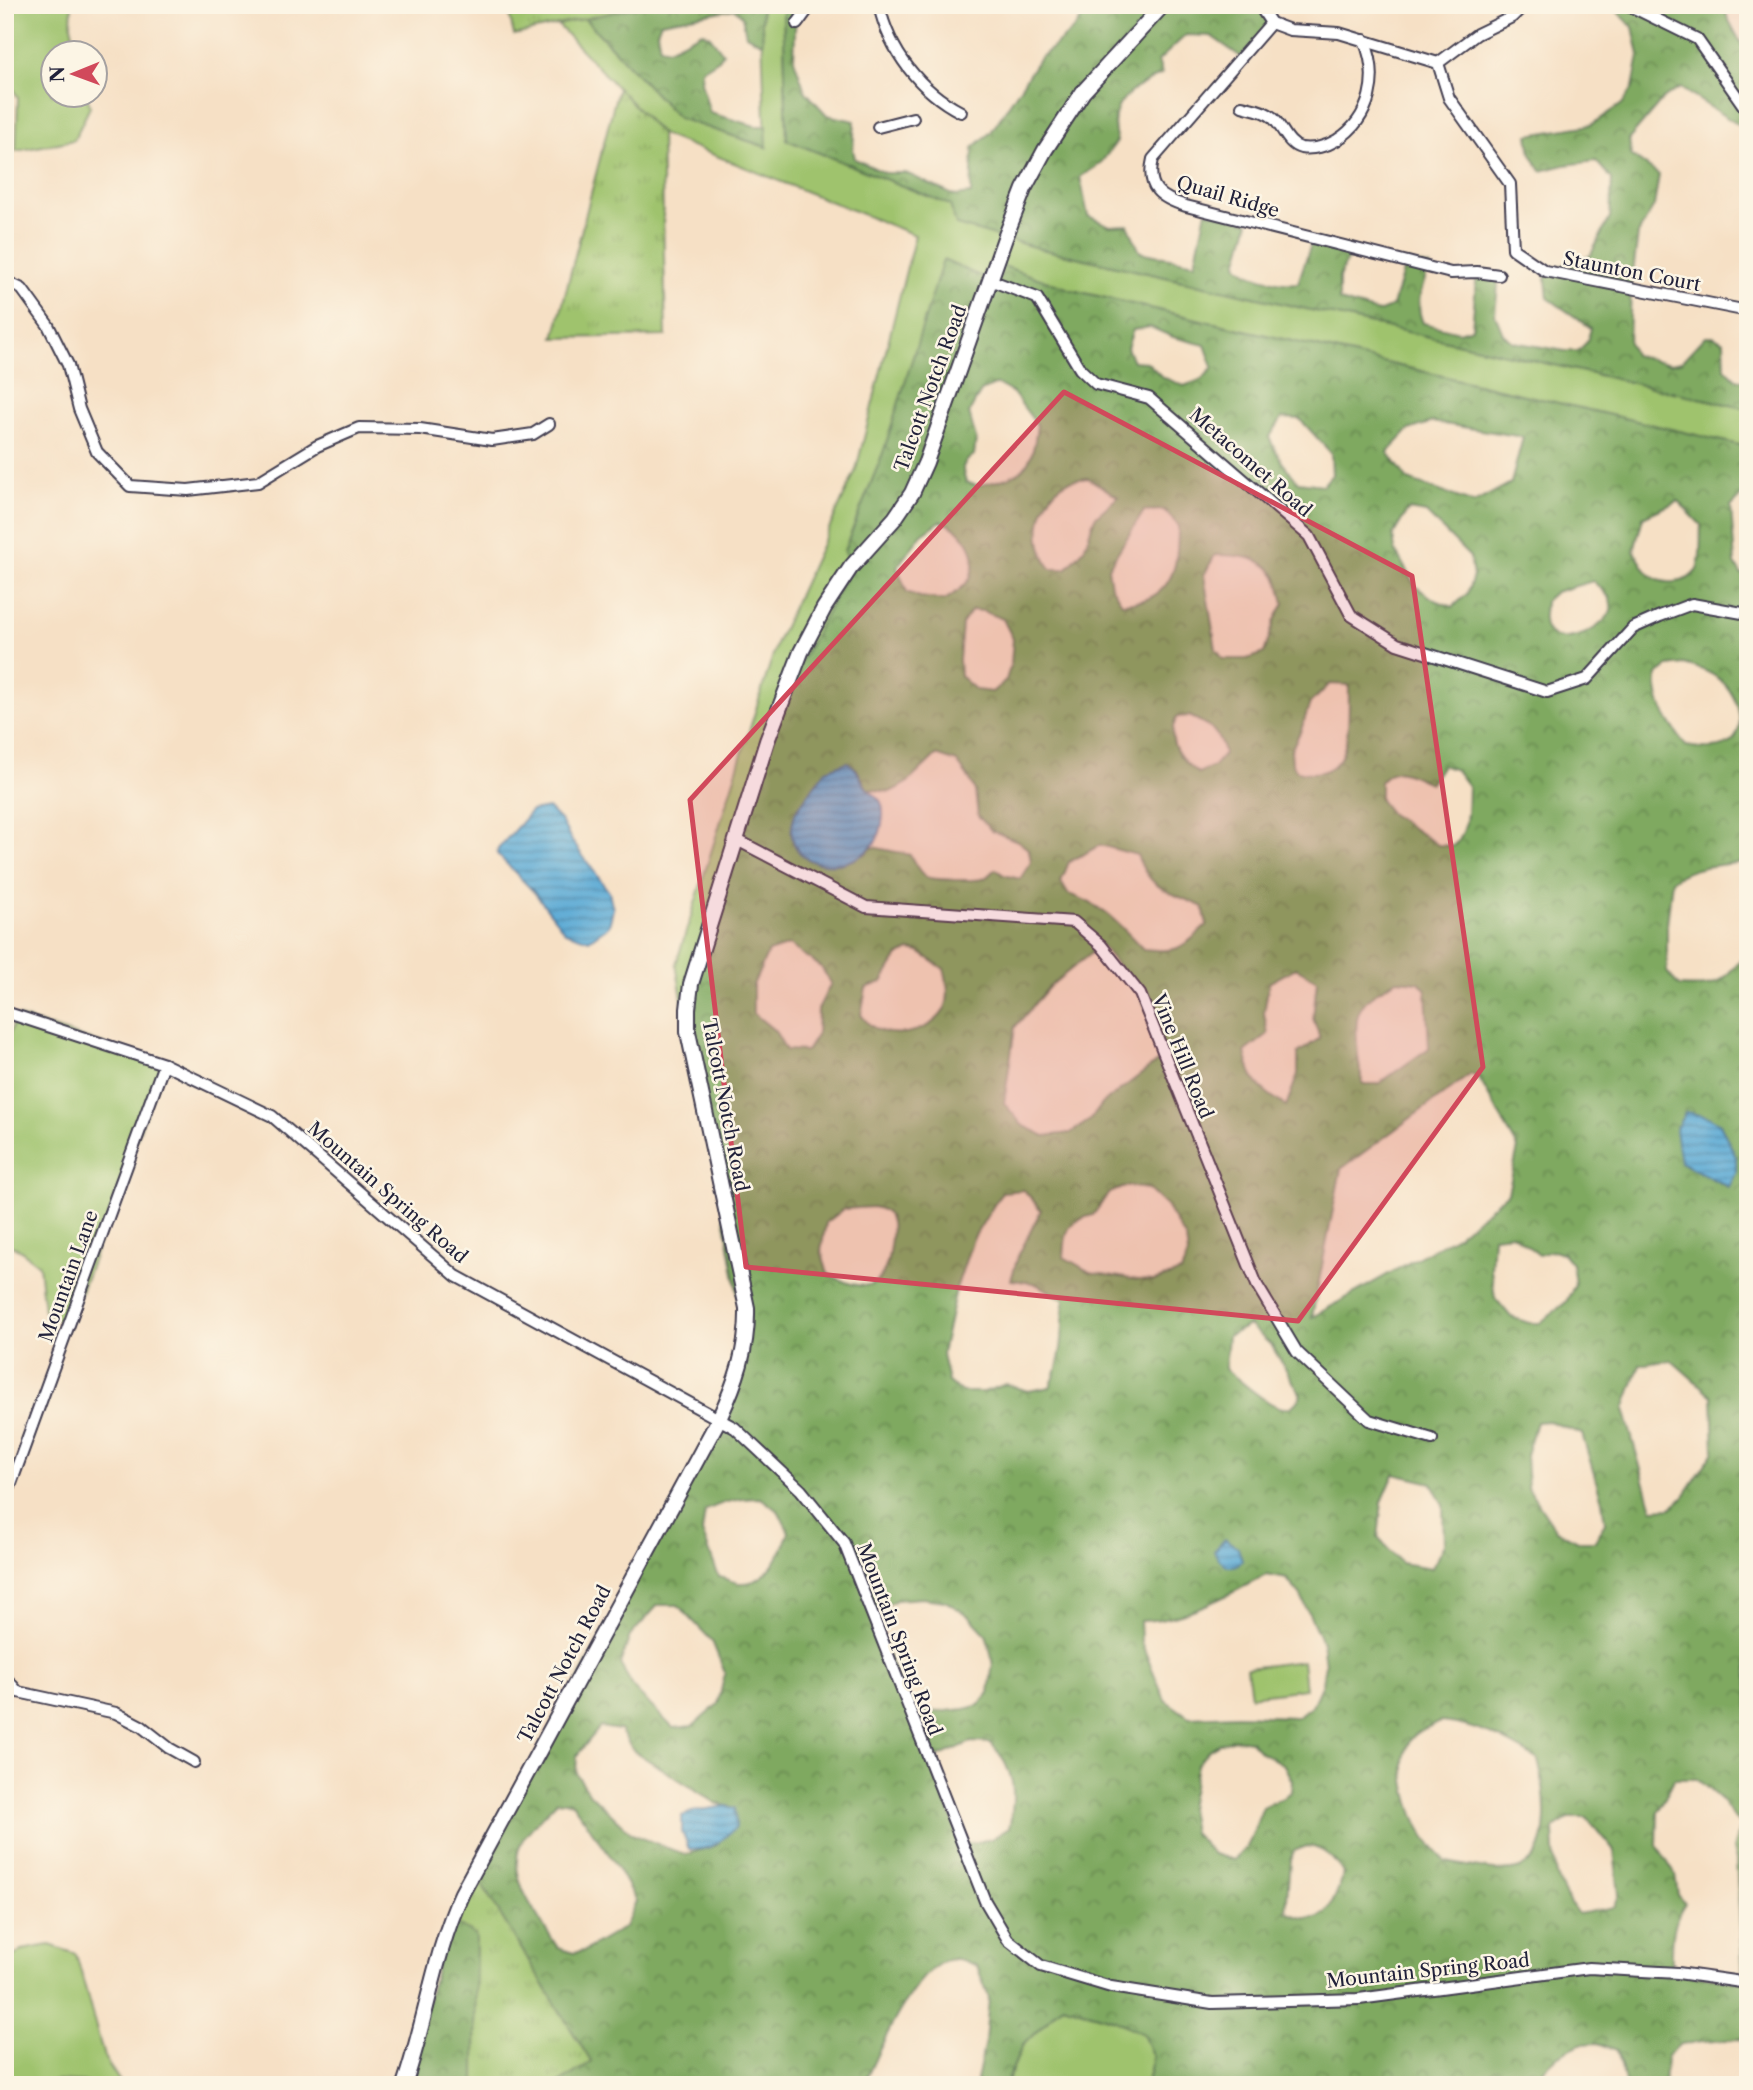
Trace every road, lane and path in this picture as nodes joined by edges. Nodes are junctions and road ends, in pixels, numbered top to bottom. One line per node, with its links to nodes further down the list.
1 (811, 5): 8 (street)
2 (879, 5): 14 (street)
3 (1163, 5): 19 (street, Talcott Notch Road)
4 (1259, 5): 7 (street)
5 (1524, 5): 11 (street)
6 (1628, 5): 15 (street)
7 (1271, 23): 9 (street); 18 (street, Quail Ridge)
8 (797, 24)
9 (1364, 40): 10 (street); 12 (street)
10 (1387, 46): 11 (street); 12 (street)
11 (1438, 63): 21 (street, Staunton Court)
12 (1372, 67): 13 (street)
13 (1242, 106)
14 (961, 112)
15 (1748, 112)
16 (913, 118): 17 (street)
17 (878, 127)
18 (1499, 275)
19 (990, 280): 23 (street, Metacomet Road); 24 (street, Talcott Notch Road)
20 (5, 281): 22 (street)
21 (1748, 312)
22 (549, 424)
23 (1748, 614)
24 (737, 840): 27 (street, Talcott Notch Road); 28 (street, Vine Hill Road)
25 (5, 1012): 26 (street, Mountain Spring Road)
26 (164, 1064): 27 (street, Mountain Spring Road); 29 (street, Mountain Lane)
27 (719, 1419): 32 (street, Mountain Spring Road); 33 (street, Talcott Notch Road)
28 (1432, 1439)
29 (5, 1500)
30 (5, 1676): 31 (street)
31 (194, 1762)
32 (1748, 1983)
33 (404, 2085)

